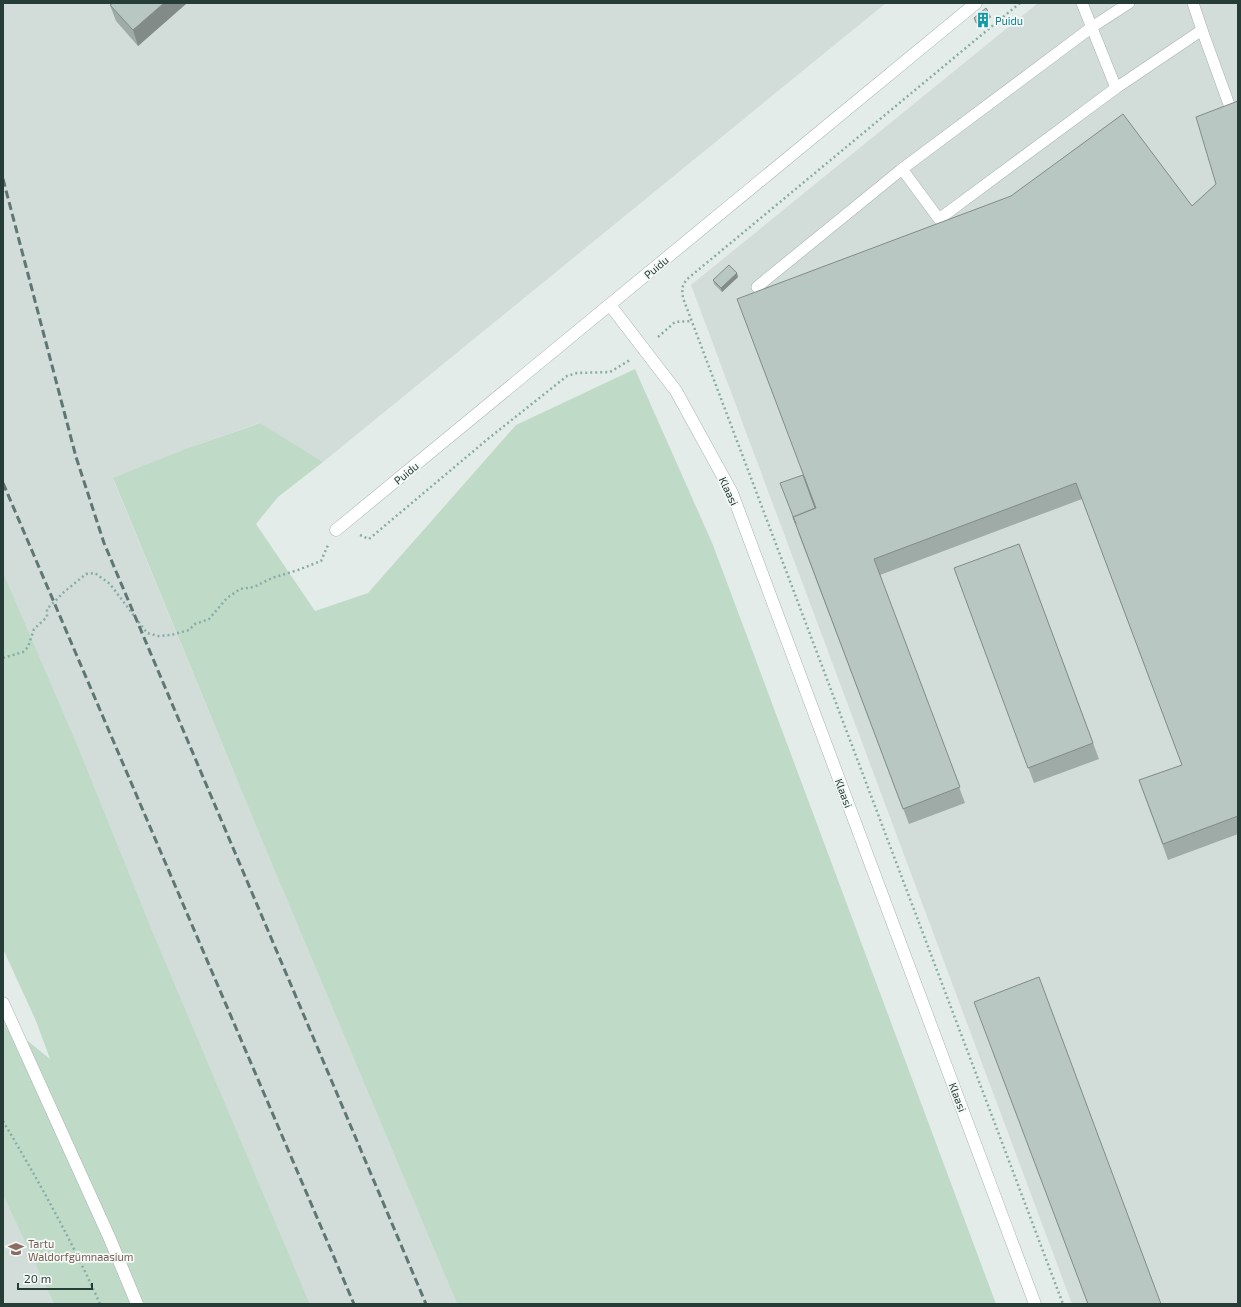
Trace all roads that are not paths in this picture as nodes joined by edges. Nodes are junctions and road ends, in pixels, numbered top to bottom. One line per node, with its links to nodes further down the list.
1 (976, 3): 11 (street, Puidu)
2 (1082, 3): 5 (lane)
3 (1129, 3): 5 (lane)
4 (1193, 3): 6 (lane)
5 (1092, 27): 7 (lane); 9 (lane)
6 (1202, 30): 7 (lane); 8 (lane)
7 (1116, 88): 9 (lane)
8 (1231, 110)
9 (902, 169): 10 (lane)
10 (757, 287)
11 (610, 305): 12 (street, Puidu); 15 (street, Klaasi)
12 (339, 527)
13 (3, 1003): 14 (street)
14 (137, 1304)
15 (1035, 1304)

